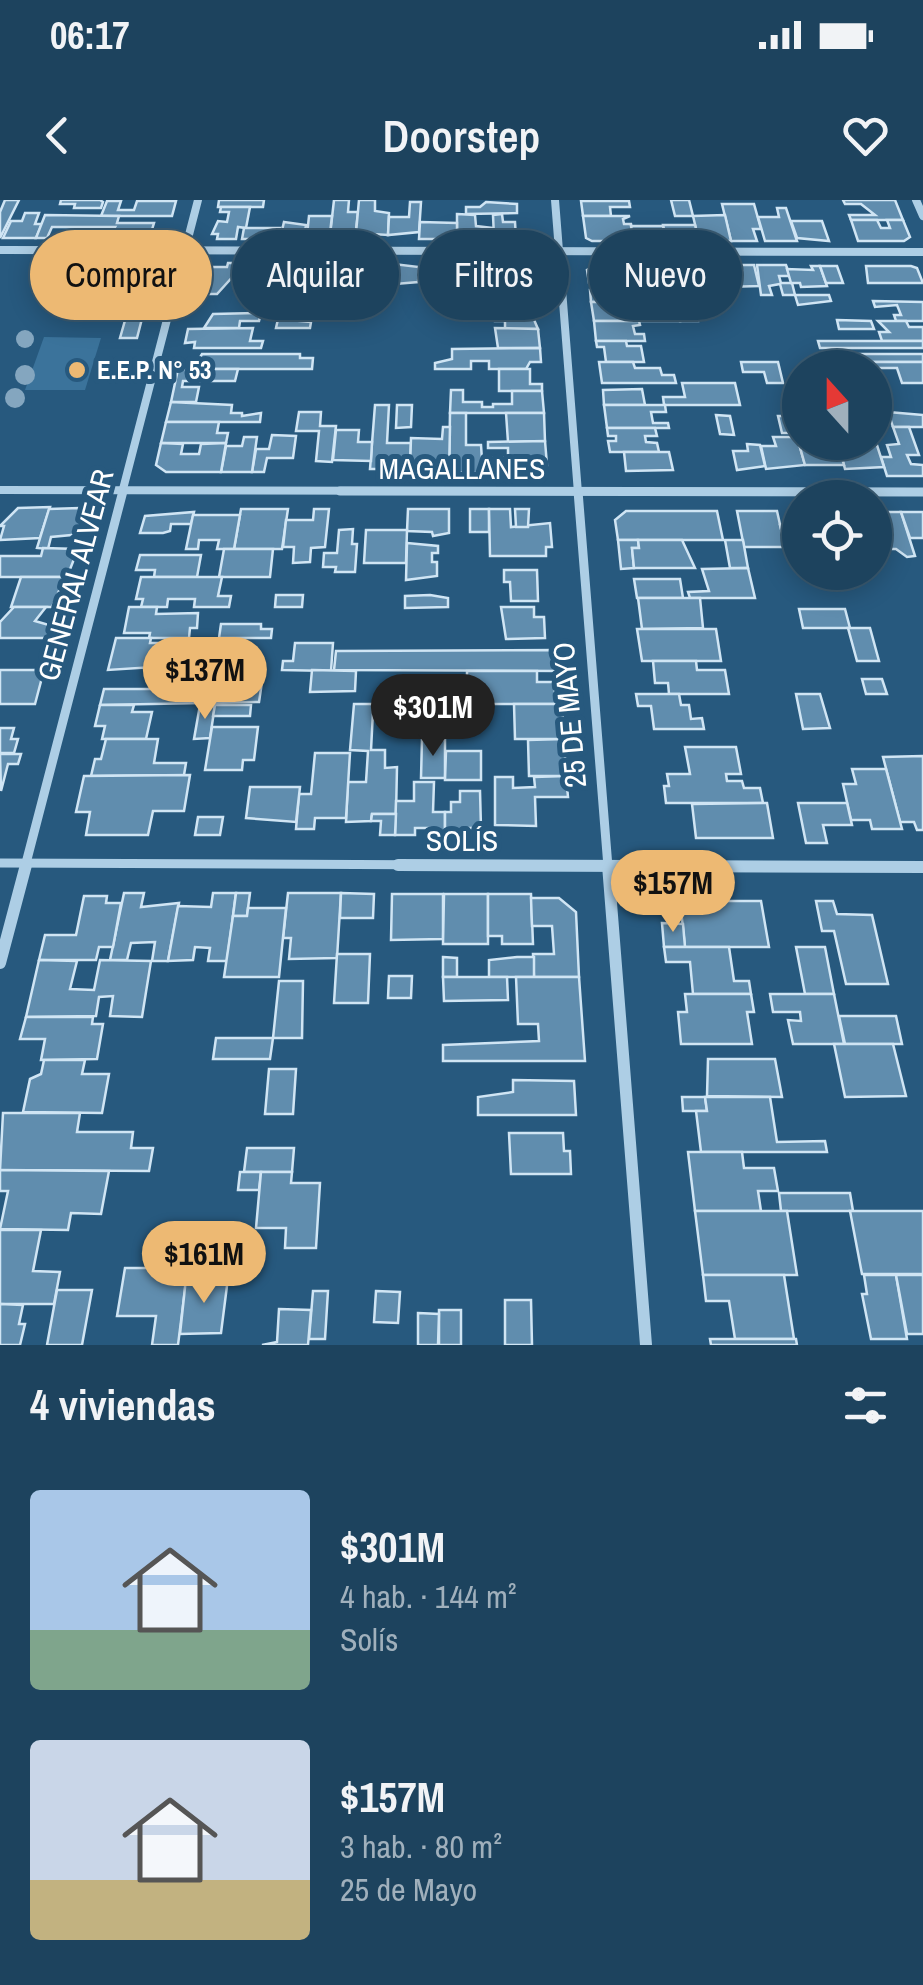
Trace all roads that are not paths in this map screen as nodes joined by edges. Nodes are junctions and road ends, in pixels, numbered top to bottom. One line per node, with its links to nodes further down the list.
1 (198, 200): 5 (street, GENERAL ALVEAR)
2 (554, 200): 6 (street, 25 DE MAYO)
3 (916, 200): 4 (street)
4 (923, 216)
5 (190, 230)
6 (556, 230)
7 (0, 250): 8 (street)
8 (30, 250)
9 (212, 250): 10 (street)
10 (419, 251)
11 (569, 251): 12 (street)
12 (923, 252)
13 (167, 320): 16 (street, GENERAL ALVEAR)
14 (563, 320): 17 (street, 25 DE MAYO)
15 (0, 490): 16 (street, MAGALLANES)
16 (123, 490): 17 (street, MAGALLANES); 20 (street, GENERAL ALVEAR)
17 (577, 490): 18 (street, MAGALLANES); 21 (street, 25 DE MAYO)
18 (923, 492)
19 (0, 863): 20 (street, SOLÍS)
20 (26, 863): 21 (street, SOLÍS); 23 (street, GENERAL ALVEAR)
21 (607, 866): 22 (street, SOLÍS); 24 (street, 25 DE MAYO)
22 (923, 866)
23 (0, 962)
24 (646, 1345)

